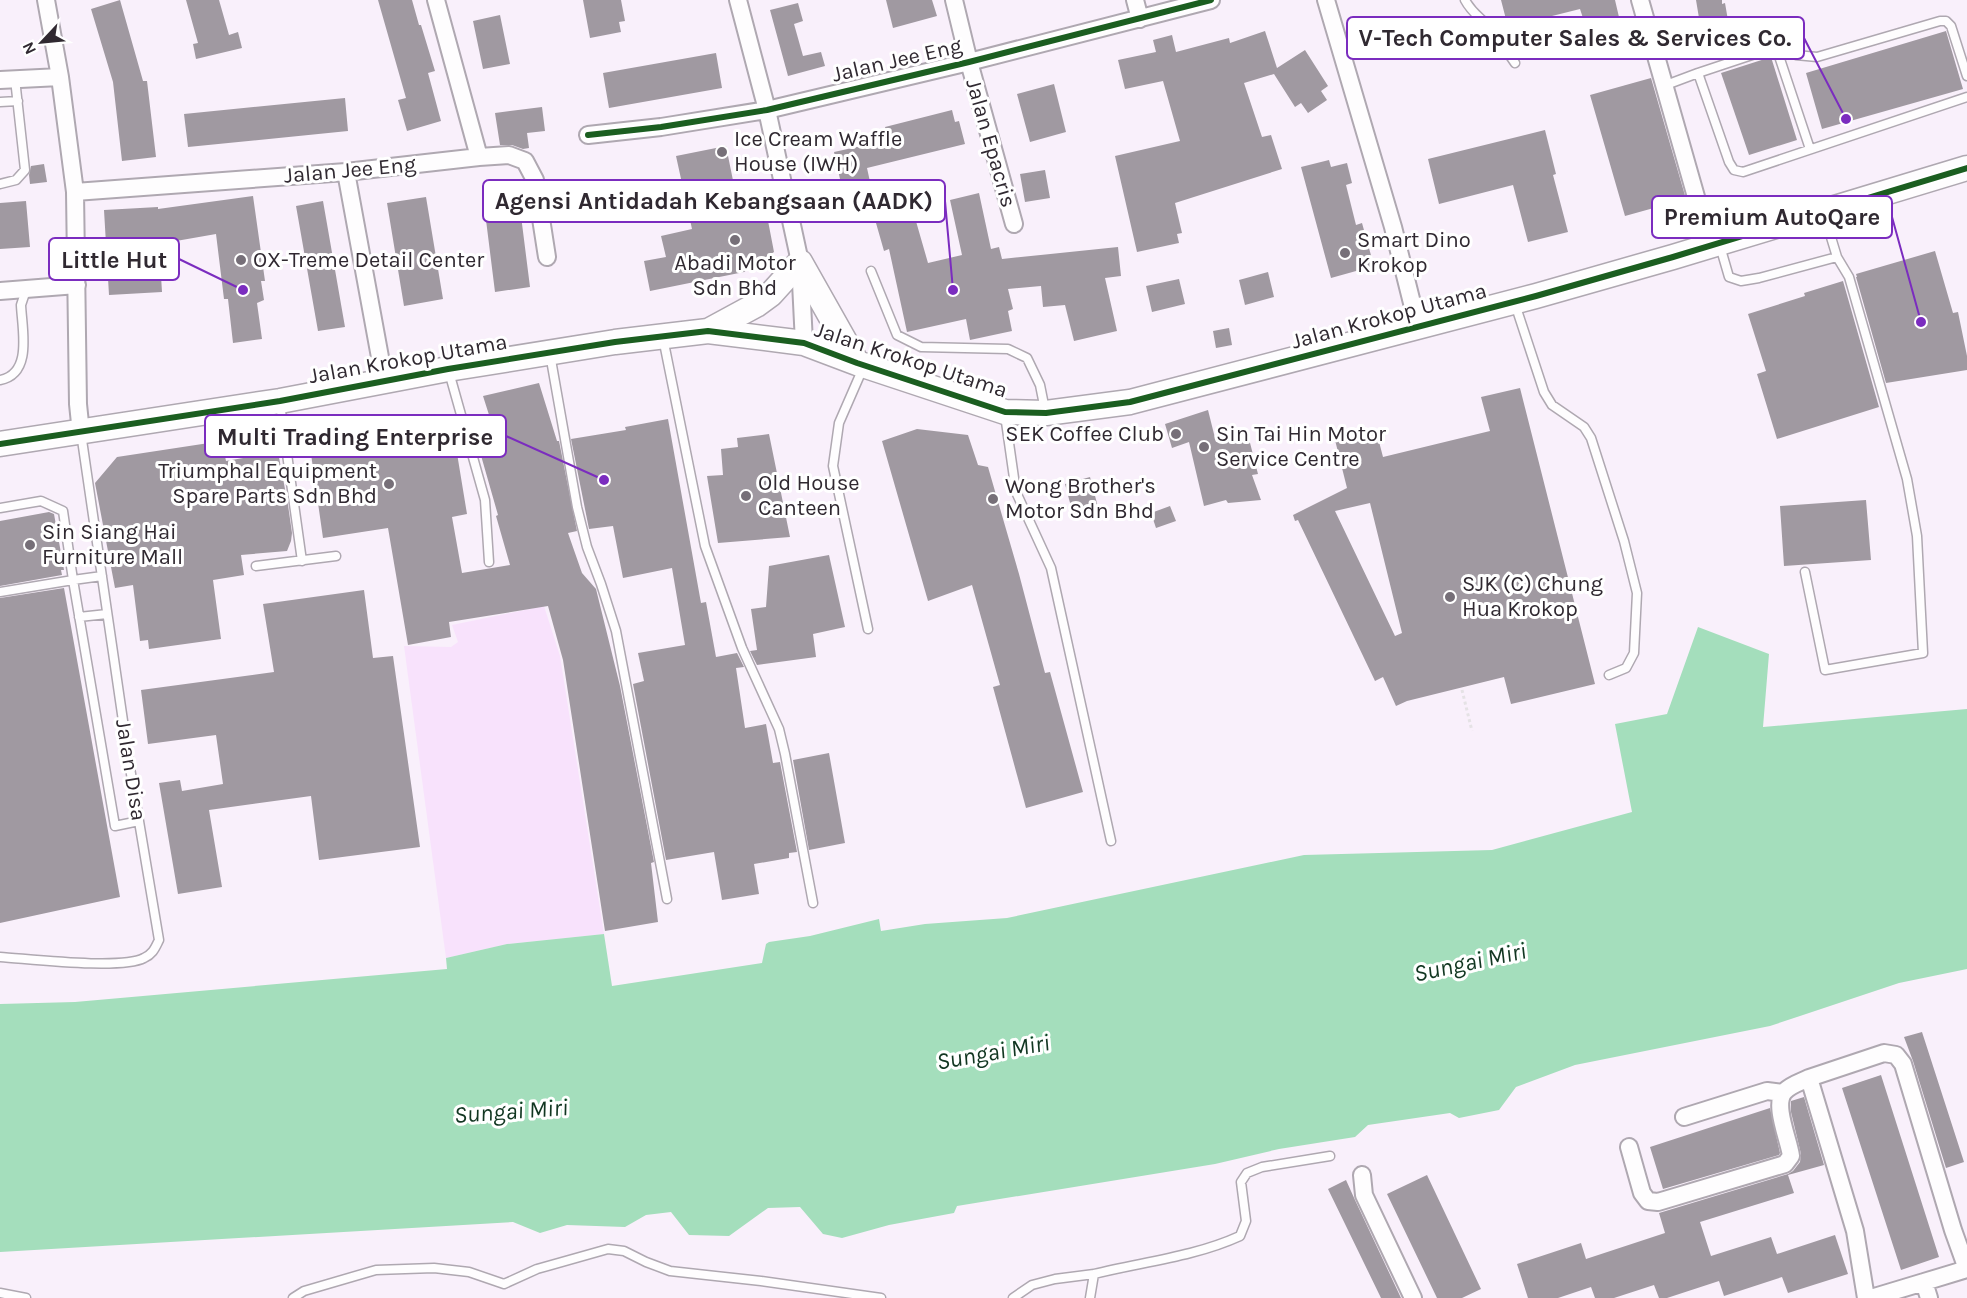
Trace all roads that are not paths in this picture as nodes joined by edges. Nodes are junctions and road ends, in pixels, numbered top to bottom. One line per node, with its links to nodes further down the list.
1 (46, 0): 16 (street)
2 (436, 0): 25 (street)
3 (738, 0): 22 (street)
4 (954, 0): 12 (street, Jalan Epacris)
5 (1135, 0): 10 (street)
6 (1211, 0): 10 (street, Jalan Jee Eng)
7 (1326, 0): 41 (street)
8 (1465, 0): 13 (lane)
9 (1641, 0): 18 (street)
10 (1140, 19): 12 (street, Jalan Jee Eng)
11 (1776, 47): 14 (lane); 15 (lane); 24 (lane)
12 (969, 62): 22 (street, Jalan Jee Eng); 31 (street, Jalan Epacris)
13 (1515, 63)
14 (1698, 73): 18 (lane); 24 (lane)
15 (1967, 76)
16 (60, 77): 17 (street); 29 (street)
17 (8, 80): 20 (lane)
18 (1666, 85): 32 (street)
19 (1967, 98): 24 (lane)
20 (18, 101): 21 (lane); 28 (lane)
21 (0, 102)
22 (766, 110): 23 (street, Jalan Jee Eng); 35 (street)
23 (588, 135)
24 (1810, 149)
25 (479, 157): 27 (street, Jalan Jee Eng); 33 (street, Jalan Jee Eng)
26 (1967, 168): 30 (street, Jalan Krokop Utama)
27 (346, 172): 29 (street, Jalan Jee Eng); 49 (street)
28 (0, 184)
29 (75, 192): 37 (street)
30 (1823, 212): 32 (street, Jalan Krokop Utama); 34 (lane)
31 (1014, 224)
32 (1715, 244): 34 (lane); 40 (street, Jalan Krokop Utama)
33 (547, 257)
34 (1836, 257): 60 (lane)
35 (800, 262): 42 (street); 44 (street); 46 (street)
36 (871, 271): 52 (lane)
37 (77, 285): 38 (street); 53 (street)
38 (28, 289): 39 (street); 48 (lane)
39 (0, 291)
40 (1514, 302): 41 (street, Jalan Krokop Utama); 67 (lane)
41 (1418, 327): 52 (street, Jalan Krokop Utama)
42 (708, 331): 43 (street, Jalan Krokop Utama); 44 (street, Jalan Krokop Utama)
43 (662, 335): 45 (street, Jalan Krokop Utama); 71 (lane)
44 (804, 343): 46 (street, Jalan Krokop Utama)
45 (550, 353): 47 (street, Jalan Krokop Utama); 70 (lane)
46 (861, 364): 51 (street, Jalan Krokop Utama); 66 (lane)
47 (448, 369): 49 (street, Jalan Krokop Utama); 58 (lane)
48 (0, 380)
49 (384, 380): 50 (street, Jalan Krokop Utama)
50 (280, 401): 53 (street, Jalan Krokop Utama); 57 (lane)
51 (1005, 412): 52 (street, Jalan Krokop Utama); 69 (lane)
52 (1046, 413)
53 (81, 433): 54 (street, Jalan Krokop Utama); 61 (lane, Jalan Disa)
54 (0, 444)
55 (0, 508): 62 (lane)
56 (336, 556): 57 (lane)
57 (302, 561): 59 (lane)
58 (489, 562)
59 (256, 566)
60 (1805, 572)
61 (102, 576): 62 (lane); 64 (lane, Jalan Disa)
62 (73, 580): 63 (lane); 65 (lane)
63 (0, 592)
64 (107, 614): 65 (lane); 68 (lane, Jalan Disa)
65 (80, 617): 68 (lane)
66 (868, 629)
67 (1610, 675)
68 (139, 821): 72 (lane, Jalan Disa)
69 (1111, 841)
70 (667, 899)
71 (813, 903)
72 (0, 957)
73 (1809, 1078): 74 (street); 79 (street); 89 (street)
74 (1783, 1093): 75 (street); 76 (street)
75 (1684, 1117)
76 (1629, 1147)
77 (1330, 1156): 80 (lane)
78 (1362, 1175): 88 (street)
79 (1967, 1269): 81 (street)
80 (1094, 1274): 86 (lane); 87 (lane)
81 (1926, 1290): 90 (street)
82 (0, 1293): 83 (lane)
83 (26, 1298)
84 (293, 1298): 85 (lane)
85 (881, 1298)
86 (1013, 1298)
87 (1090, 1298)
88 (1413, 1298)
89 (1866, 1298)
90 (1871, 1298)

